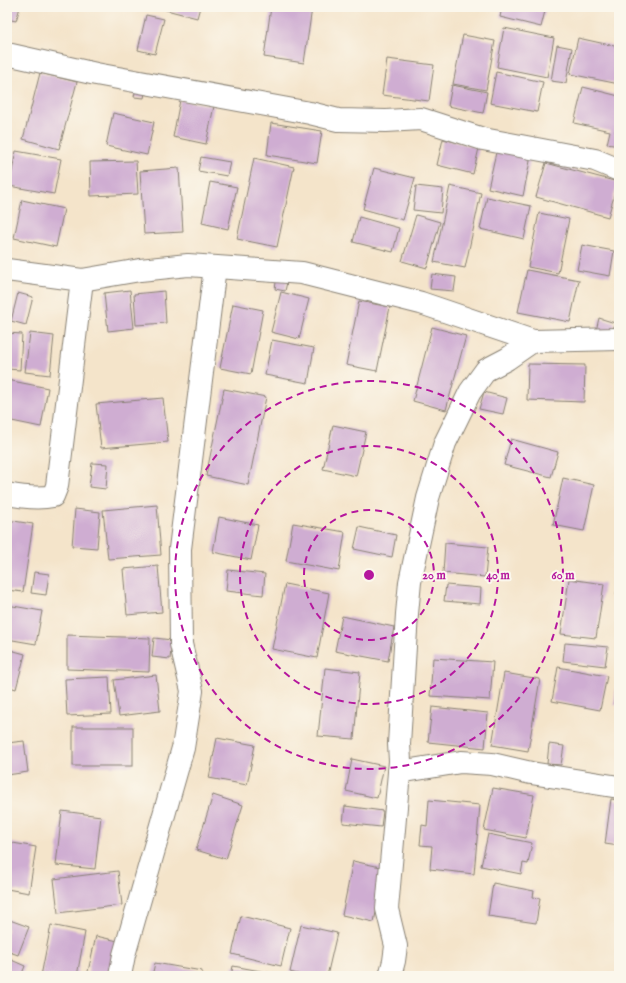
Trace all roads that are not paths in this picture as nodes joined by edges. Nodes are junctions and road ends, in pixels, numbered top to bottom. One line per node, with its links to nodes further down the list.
1 (7, 54): 2 (street)
2 (619, 170)
3 (215, 267): 5 (street); 7 (street); 11 (street)
4 (7, 270): 5 (street)
5 (82, 280): 8 (street)
6 (619, 339): 7 (street)
7 (533, 341): 9 (street)
8 (7, 494)
9 (399, 772): 10 (street); 12 (street)
10 (619, 787)
11 (120, 976)
12 (390, 976)

